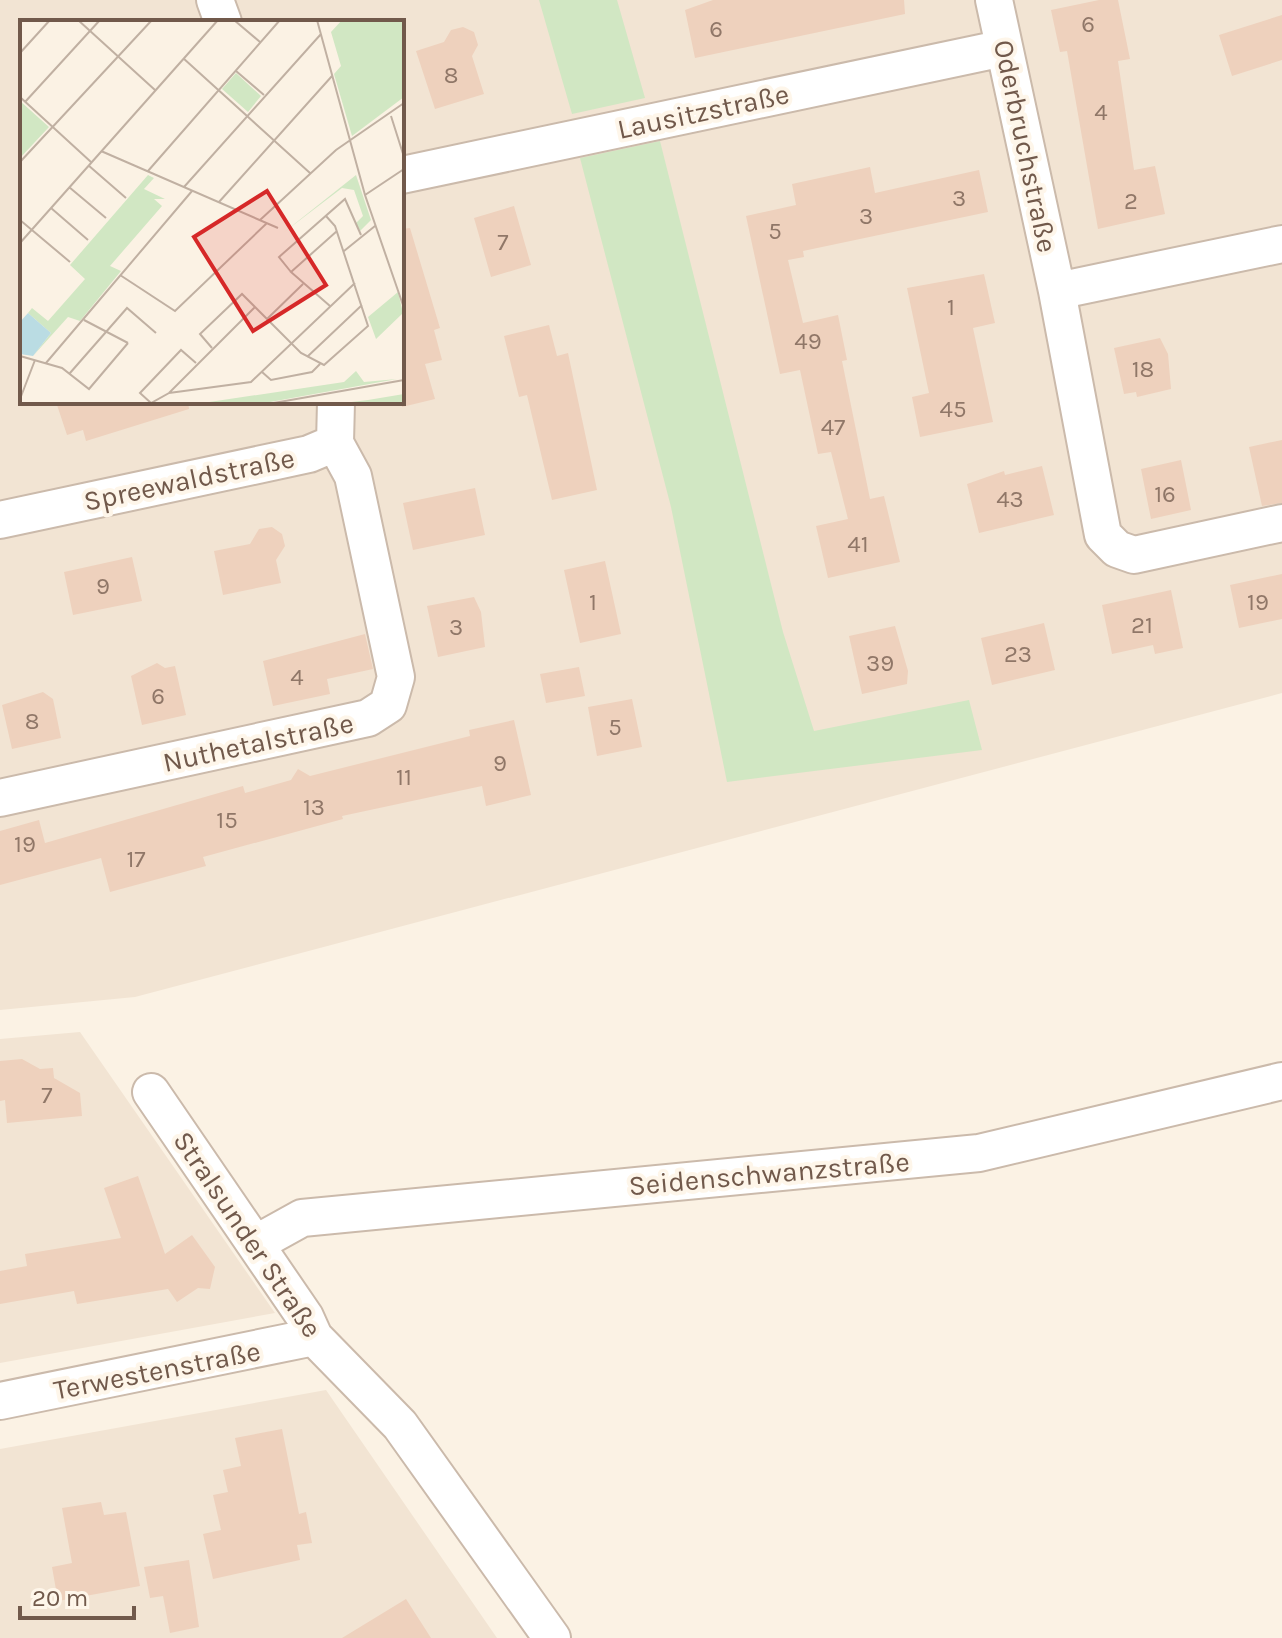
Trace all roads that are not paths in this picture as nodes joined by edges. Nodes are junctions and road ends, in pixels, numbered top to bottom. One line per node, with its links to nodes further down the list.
1 (215, 0): 3 (street)
2 (994, 0): 4 (street, Oderbruchstraße)
3 (222, 20)
4 (1004, 48): 5 (street, Lausitzstraße); 7 (street, Oderbruchstraße)
5 (404, 175)
6 (1282, 244): 7 (street)
7 (1057, 291): 11 (street, Oderbruchstraße)
8 (336, 404): 9 (street)
9 (335, 443): 10 (street, Spreewaldstraße); 12 (street, Nuthetalstraße)
10 (0, 520)
11 (1282, 523)
12 (0, 798)
13 (1282, 1081): 15 (street, Seidenschwanzstraße)
14 (151, 1092): 15 (street, Stralsunder Straße)
15 (255, 1244): 16 (street, Stralsunder Straße)
16 (314, 1337): 17 (street, Terwestenstraße); 18 (street, Stralsunder Straße)
17 (0, 1401)
18 (552, 1638)

